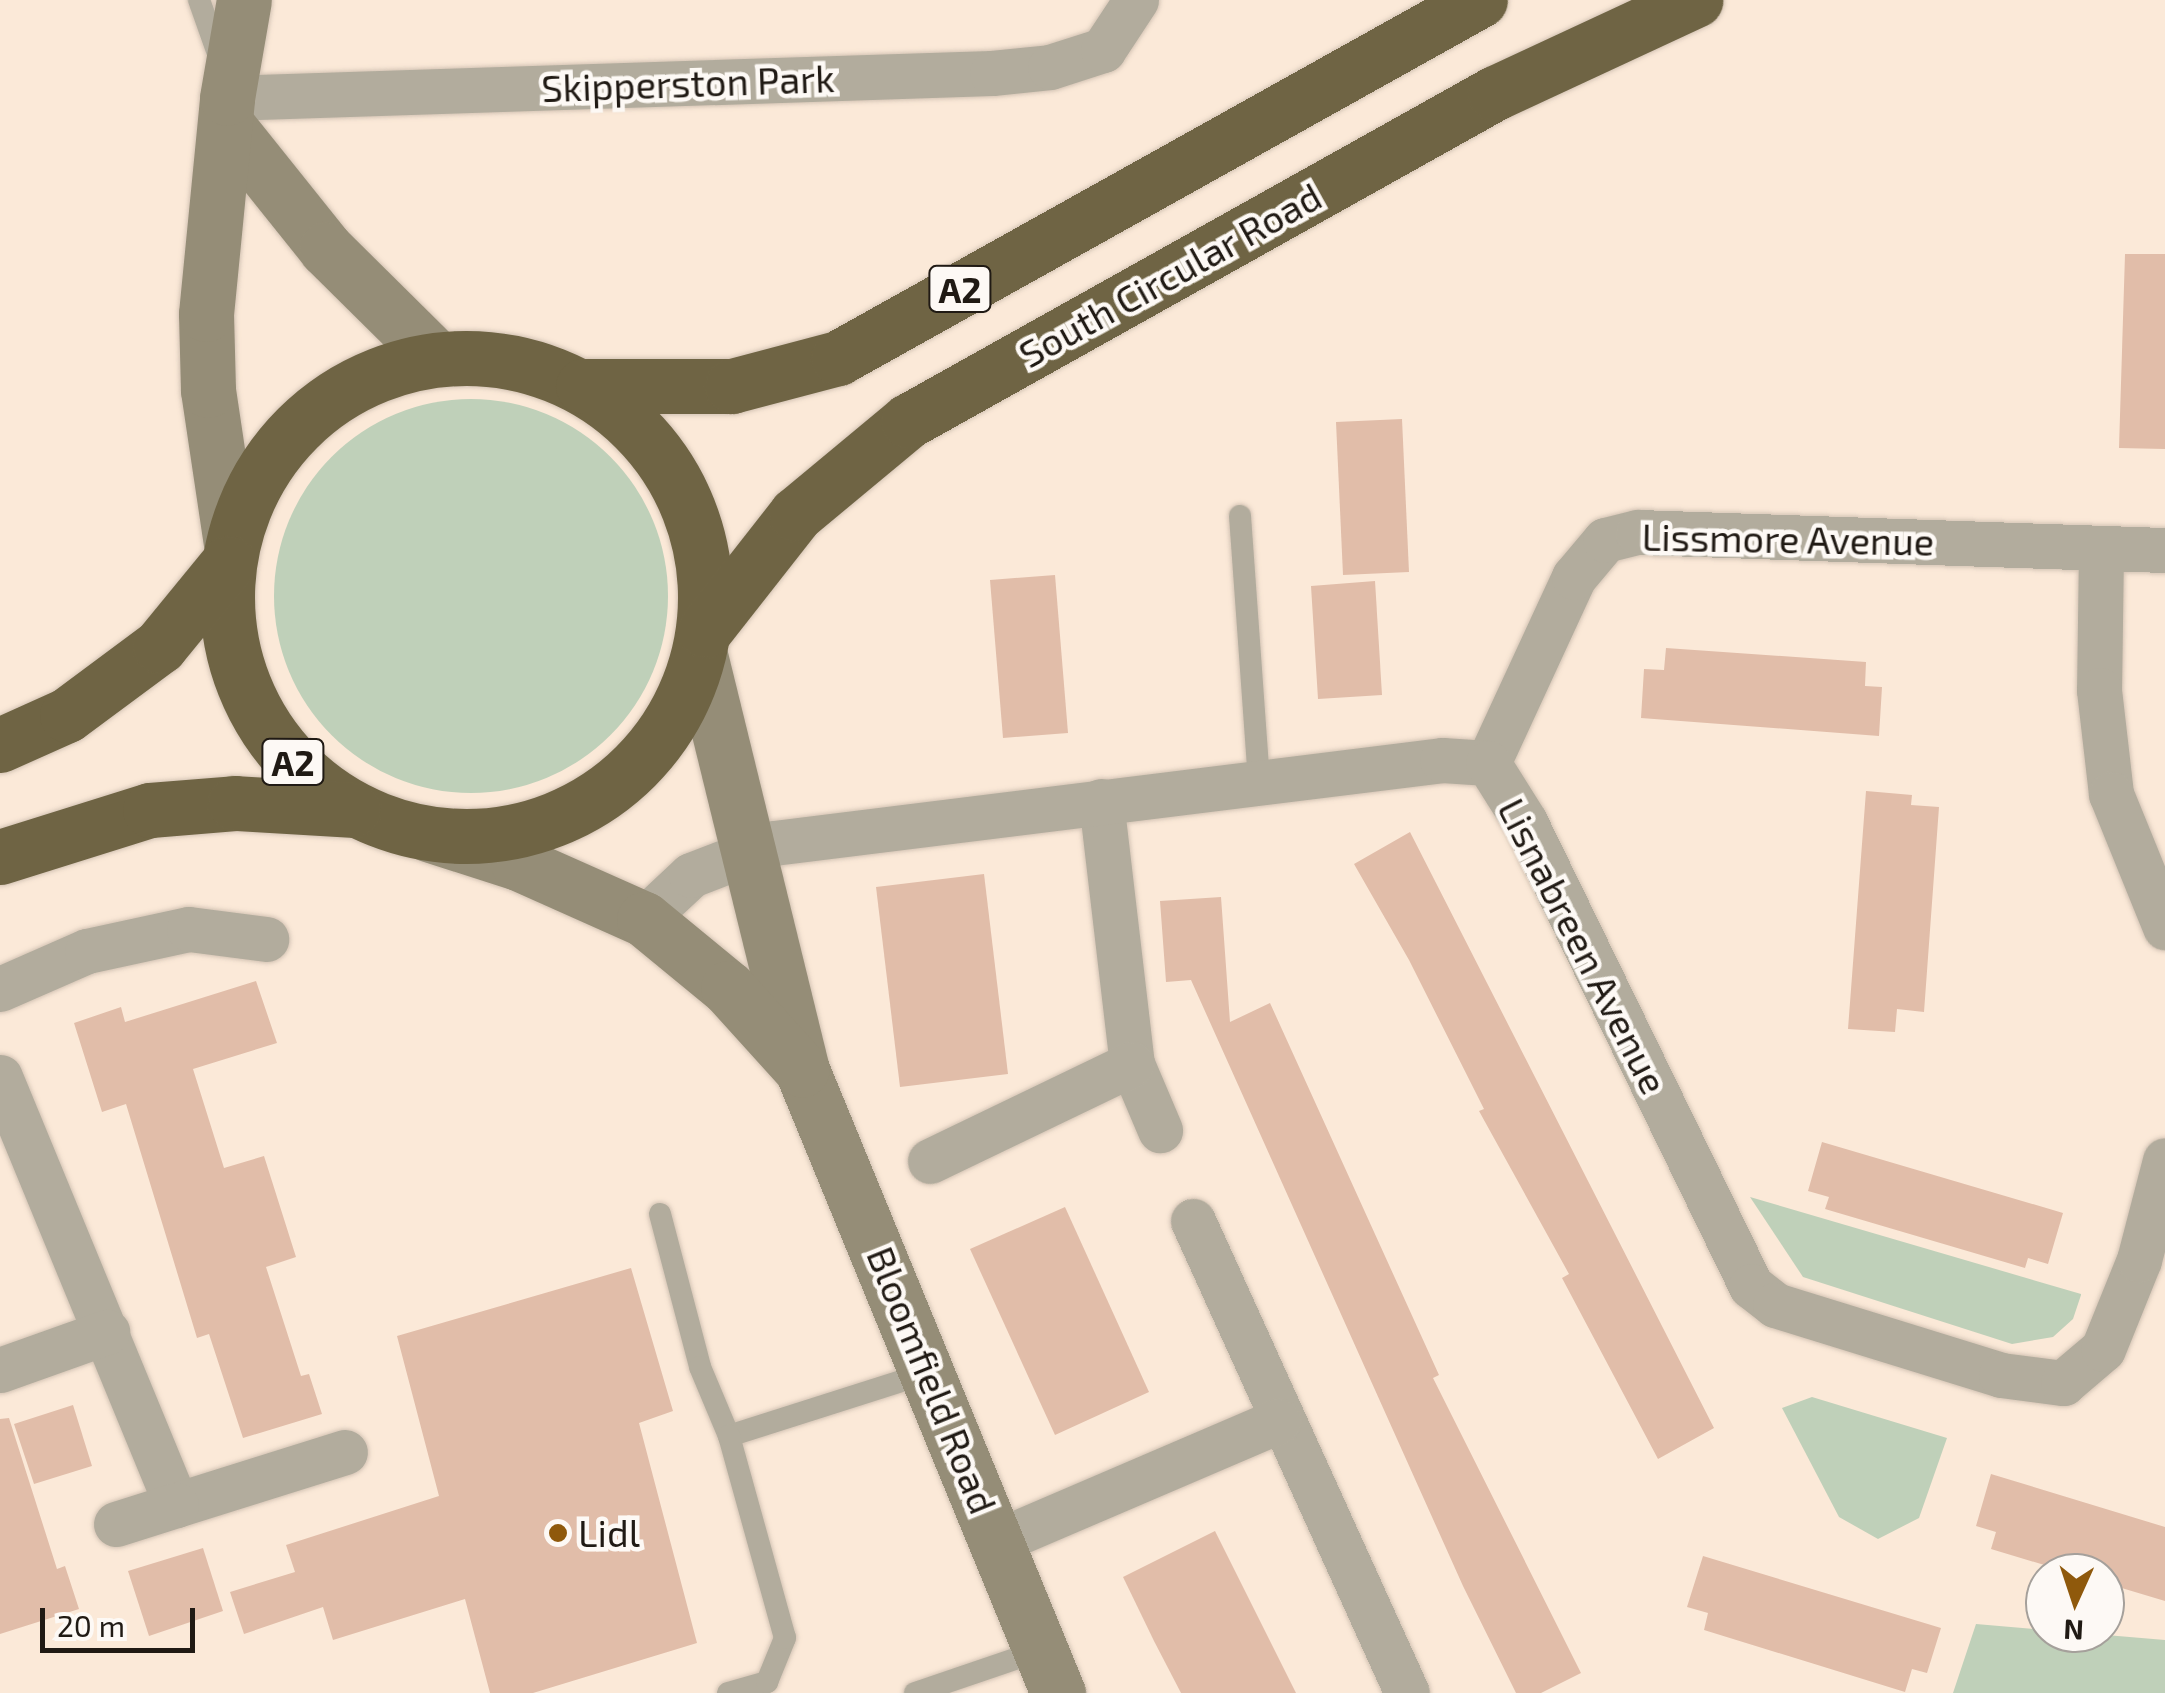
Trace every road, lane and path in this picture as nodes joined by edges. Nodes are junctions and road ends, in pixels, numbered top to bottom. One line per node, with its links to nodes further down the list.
1 (199, 0): 6 (lane)
2 (244, 0): 6 (street)
3 (1480, 0): 8 (highway, A2)
4 (1695, 0): 13 (highway, South Circular Road / A2)
5 (1134, 8): 6 (street, Skipperston Park)
6 (227, 102): 7 (street); 12 (street)
7 (436, 358): 8 (highway, A2); 12 (highway, A2)
8 (583, 386): 13 (highway, A2)
9 (1240, 516): 16 (lane)
10 (2101, 550): 11 (street, Lissmore Avenue); 15 (street, Lissmore Avenue); 23 (street)
11 (2165, 550)
12 (229, 554): 14 (highway, A2); 18 (highway, A2)
13 (702, 642): 19 (highway, A2); 20 (street, Bloomfield Road)
14 (0, 745)
15 (1488, 763): 16 (street, Lisnabreen Avenue); 34 (street, Lisnabreen Avenue)
16 (1259, 782): 17 (street, Lisnabreen Avenue)
17 (1101, 801): 20 (street, Lisnabreen Avenue); 26 (street)
18 (356, 810): 19 (highway, A2); 21 (highway, A2)
19 (428, 834): 22 (street, Bloomfield Road)
20 (750, 849): 22 (street, Lisnabreen Avenue); 27 (street, Bloomfield Road)
21 (0, 857)
22 (644, 919): 27 (street, Bloomfield Road)
23 (2165, 927)
24 (266, 938): 25 (street)
25 (0, 990)
26 (1132, 1064): 29 (street); 31 (street)
27 (802, 1070): 37 (street, Bloomfield Road)
28 (0, 1076): 35 (street)
29 (1160, 1130)
30 (2165, 1160): 34 (street, Lisnabreen Avenue)
31 (930, 1161)
32 (660, 1214): 39 (lane)
33 (1193, 1221): 38 (street)
34 (2152, 1261)
35 (107, 1332): 36 (street); 41 (street)
36 (0, 1370)
37 (930, 1372): 39 (lane); 43 (street, Bloomfield Road)
38 (1278, 1420): 43 (street); 47 (street)
39 (728, 1436): 45 (lane)
40 (345, 1452): 41 (street)
41 (176, 1505): 42 (street)
42 (116, 1524)
43 (998, 1542): 44 (street, Bloomfield Road)
44 (1050, 1672): 46 (lane)
45 (728, 1693)
46 (915, 1693)
47 (1407, 1693)

